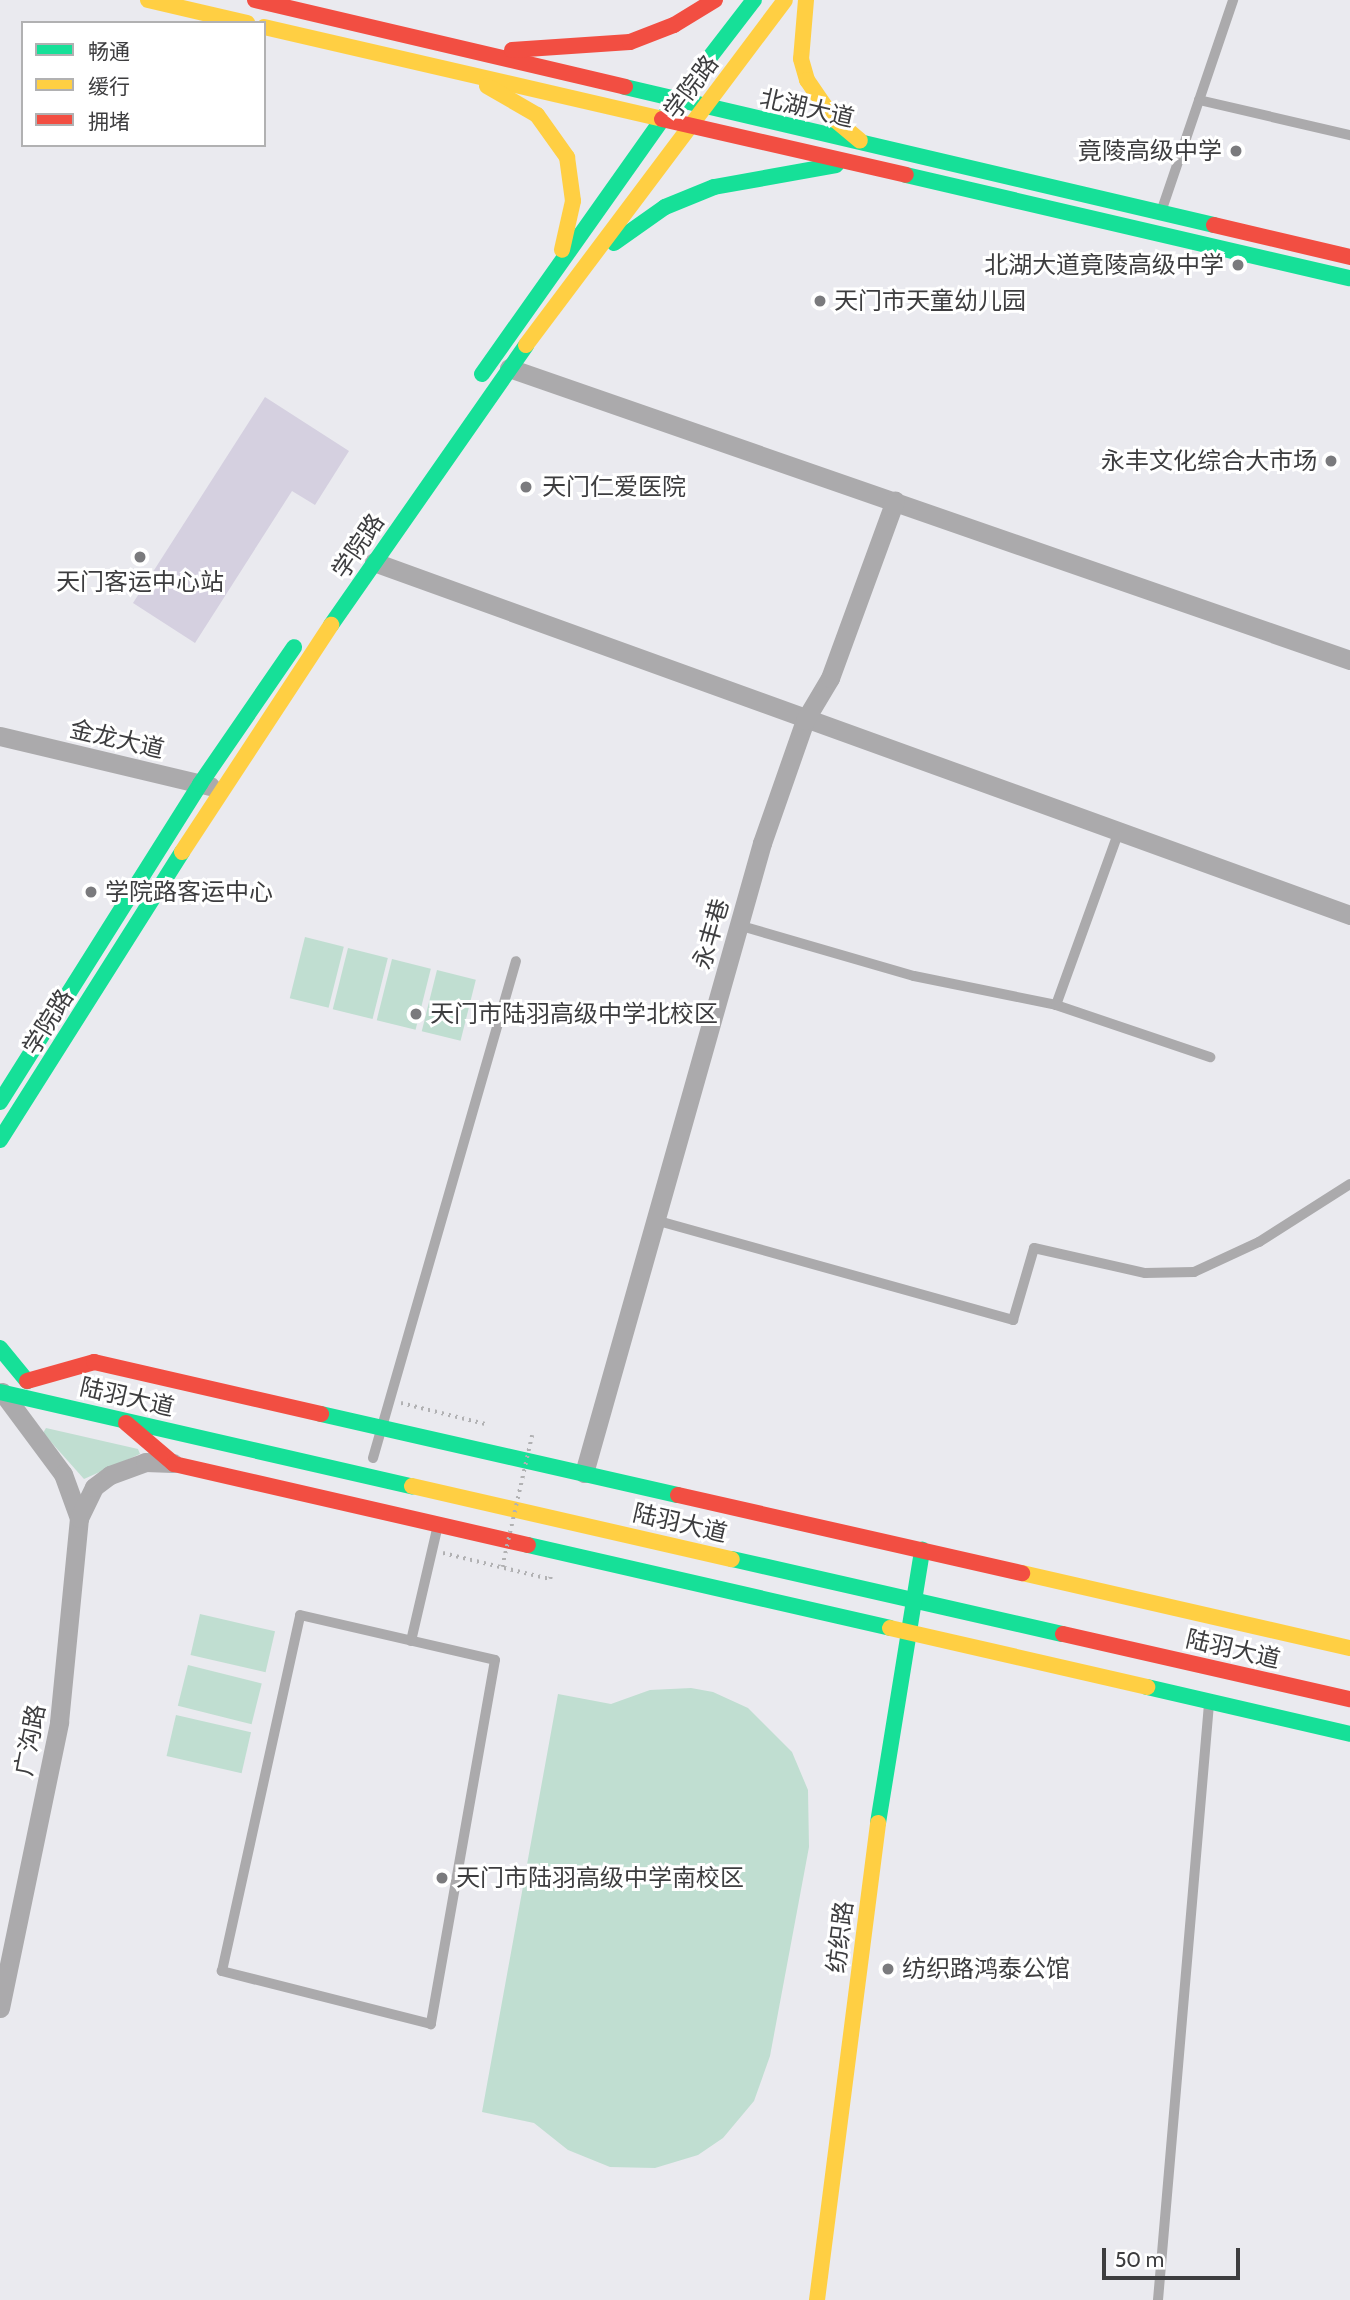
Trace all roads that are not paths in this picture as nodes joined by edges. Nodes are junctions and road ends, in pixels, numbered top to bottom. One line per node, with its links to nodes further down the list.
1 (148, 0): 8 (main road)
2 (255, 0): 10 (main road, 北湖大道)
3 (715, 0): 10 (main road)
4 (754, 0): 12 (main road, 学院路)
5 (785, 0): 14 (main road, 学院路)
6 (806, 0): 18 (main road)
7 (1233, 0): 13 (lane)
8 (238, 21)
9 (266, 27): 11 (main road, 北湖大道)
10 (468, 50): 12 (main road, 北湖大道)
11 (457, 71): 15 (main road, 北湖大道); 23 (main road)
12 (678, 100): 14 (main road, 北湖大道); 15 (main road, 学院路)
13 (1199, 100): 17 (lane); 20 (lane)
14 (704, 107): 16 (main road, 学院路); 18 (main road, 北湖大道)
15 (663, 118): 16 (main road, 北湖大道); 23 (main road, 学院路)
16 (691, 125): 19 (main road, 北湖大道); 24 (main road, 学院路)
17 (1350, 135)
18 (865, 145): 20 (main road, 北湖大道)
19 (858, 164): 21 (main road, 北湖大道); 24 (main road)
20 (1161, 213): 21 (lane); 22 (main road, 北湖大道)
21 (1154, 232): 25 (main road, 北湖大道)
22 (1350, 257)
23 (561, 258): 27 (main road, 学院路)
24 (583, 269): 26 (main road, 学院路)
25 (1350, 278)
26 (509, 368): 28 (street); 29 (main road, 学院路)
27 (474, 384)
28 (895, 500): 31 (street); 32 (street, 永丰巷)
29 (374, 562): 32 (street); 35 (main road, 学院路)
30 (302, 636): 34 (main road, 学院路)
31 (1350, 660)
32 (805, 720): 36 (street); 38 (street, 永丰巷)
33 (0, 736): 34 (street, 金龙大道)
34 (200, 784): 35 (street, 金龙大道); 42 (main road, 学院路)
35 (222, 788): 43 (main road, 学院路)
36 (1119, 831): 37 (street); 40 (lane)
37 (1350, 915)
38 (738, 925): 40 (lane); 45 (street, 永丰巷)
39 (516, 961): 51 (lane)
40 (1056, 1005): 41 (lane)
41 (1210, 1057)
42 (0, 1102)
43 (0, 1140)
44 (1350, 1184): 45 (lane)
45 (655, 1220): 54 (street, 永丰巷)
46 (0, 1348): 47 (main road)
47 (27, 1381): 48 (main road, 陆羽大道); 49 (main road, 陆羽大道); 51 (main road)
48 (0, 1388): 50 (main road, 陆羽大道); 56 (street)
49 (147, 1407)
50 (122, 1420): 53 (main road); 55 (main road, 陆羽大道)
51 (382, 1427): 52 (lane); 54 (main road)
52 (373, 1458)
53 (174, 1464): 55 (main road); 56 (street)
54 (584, 1473): 57 (main road)
55 (441, 1508): 58 (main road, 陆羽大道); 59 (main road); 60 (lane)
56 (79, 1518): 65 (street, 广沟路)
57 (922, 1550): 58 (main road, 纺织路); 61 (main road)
58 (914, 1599): 59 (main road, 纺织路); 62 (main road, 陆羽大道)
59 (907, 1632): 63 (main road); 66 (main road, 纺织路)
60 (411, 1641): 60 (lane)
61 (1350, 1648)
62 (1350, 1699)
63 (1209, 1701): 64 (main road); 67 (lane)
64 (1350, 1734)
65 (0, 2008)
66 (817, 2300)
67 (1158, 2300)

